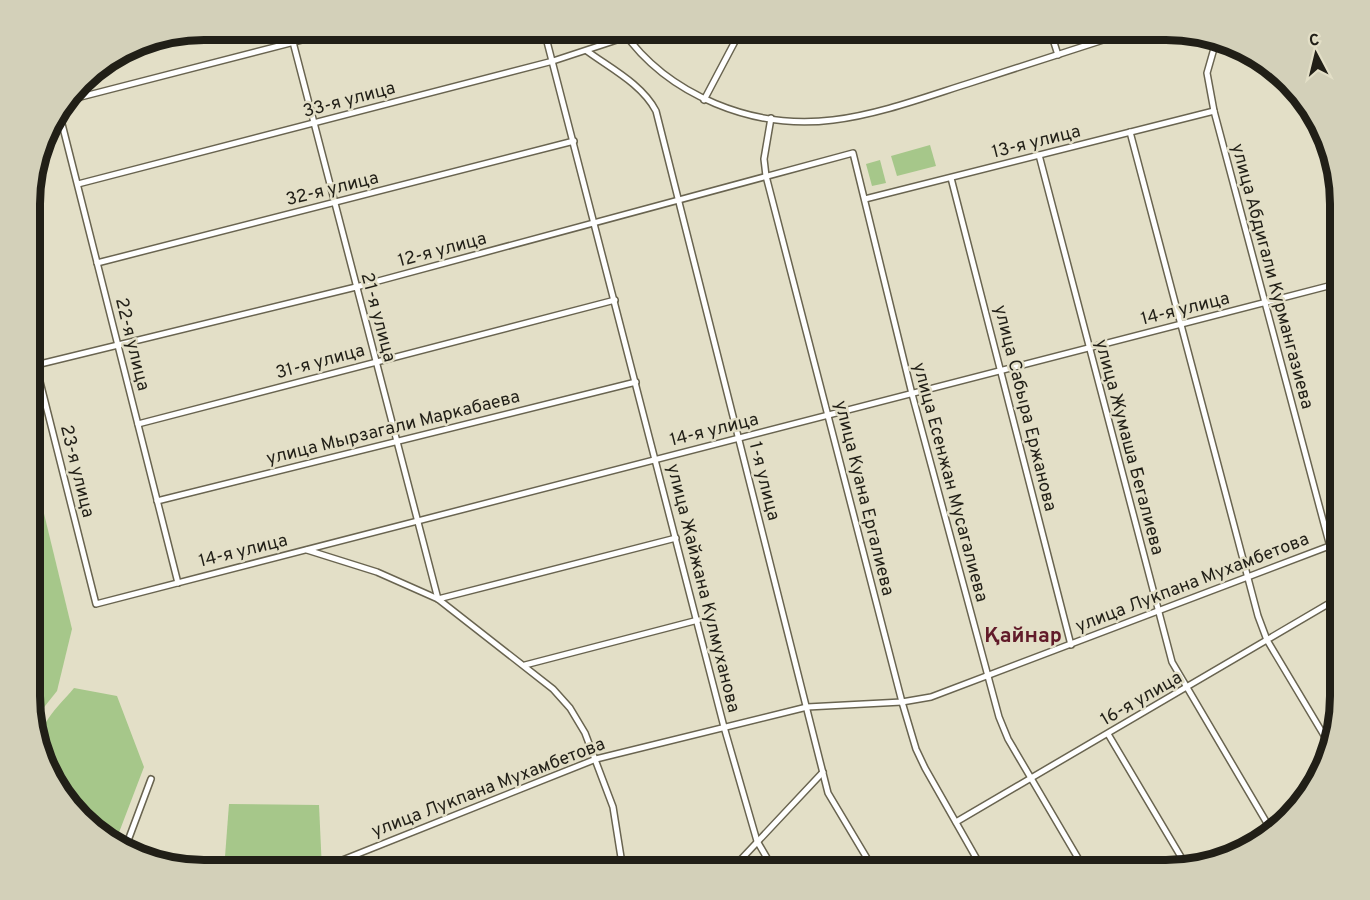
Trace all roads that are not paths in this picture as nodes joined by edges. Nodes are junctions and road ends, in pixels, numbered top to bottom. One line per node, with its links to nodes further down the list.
1 (301, 40): 8 (street)
2 (547, 40): 12 (street, улица Жайжана Кулмуханова)
3 (618, 40): 10 (street, 33-я улица)
4 (629, 40): 14 (street)
5 (736, 40): 14 (street)
6 (1053, 40): 11 (street)
7 (1104, 40): 11 (street)
8 (293, 42): 13 (street); 18 (street, 21-я улица)
9 (1214, 48): 15 (street, улица Абдигали Курмангазиева)
10 (587, 51): 12 (street, 33-я улица); 27 (street, 1-я улица)
11 (1058, 55): 16 (street)
12 (553, 61): 18 (street, 33-я улица); 20 (street, улица Жайжана Кулмуханова)
13 (80, 97)
14 (704, 100): 16 (street)
15 (1214, 111): 19 (street, 13-я улица); 34 (street, улица Абдигали Курмангазиева)
16 (771, 118): 23 (street, улица Куана Ергалиева)
17 (62, 123): 25 (street, 22-я улица)
18 (314, 124): 25 (street, 33-я улица); 28 (street, 21-я улица)
19 (1130, 132): 22 (street, 13-я улица); 35 (street)
20 (574, 141): 28 (street, 32-я улица); 29 (street, улица Жайжана Кулмуханова)
21 (853, 153): 23 (street, 12-я улица); 26 (street, улица Есенжан Мусагалиева)
22 (1039, 155): 24 (street, 13-я улица); 37 (street, улица Жумаша Бегалиева)
23 (766, 176): 27 (street, 12-я улица); 44 (street, улица Куана Ергалиева)
24 (951, 178): 26 (street, 13-я улица); 40 (street, улица Сабыра Ержанова)
25 (78, 184): 30 (street, 22-я улица)
26 (865, 199): 43 (street, улица Есенжан Мусагалиева)
27 (679, 201): 29 (street, 12-я улица); 46 (street, 1-я улица)
28 (334, 203): 30 (street, 32-я улица); 31 (street, 21-я улица)
29 (595, 224): 31 (street, 12-я улица); 33 (street, улица Жайжана Кулмуханова)
30 (97, 263): 36 (street, 22-я улица)
31 (356, 287): 36 (street, 12-я улица); 38 (street, 21-я улица)
32 (1329, 287): 34 (street, 14-я улица)
33 (615, 300): 38 (street, 31-я улица); 42 (street, улица Жайжана Кулмуханова)
34 (1265, 303): 35 (street, 14-я улица); 52 (street, улица Абдигали Курмангазиева)
35 (1180, 325): 37 (street, 14-я улица); 54 (street)
36 (118, 346): 39 (street, 12-я улица); 45 (street, 22-я улица)
37 (1089, 348): 40 (street, 14-я улица); 59 (street, улица Жумаша Бегалиева)
38 (376, 362): 45 (street, 31-я улица); 47 (street, 21-я улица)
39 (40, 365)
40 (1001, 371): 43 (street, 14-я улица); 62 (street, улица Сабыра Ержанова)
41 (40, 382): 58 (street, 23-я улица)
42 (636, 382): 47 (street, улица Мырзагали Маркабаева); 48 (street, улица Жайжана Кулмуханова)
43 (912, 394): 44 (street, 14-я улица); 64 (street, улица Есенжан Мусагалиева)
44 (828, 415): 46 (street, 14-я улица); 66 (street, улица Куана Ергалиева)
45 (138, 424): 49 (street, 22-я улица)
46 (739, 438): 48 (street, 14-я улица); 67 (street, 1-я улица)
47 (396, 442): 49 (street, улица Мырзагали Маркабаева); 50 (street, 21-я улица)
48 (656, 460): 50 (street, 14-я улица); 51 (street, улица Жайжана Кулмуханова)
49 (158, 501): 55 (street, 22-я улица)
50 (417, 521): 53 (street, 14-я улица); 56 (street, 21-я улица)
51 (676, 538): 56 (street); 60 (street, улица Жайжана Кулмуханова)
52 (1329, 546): 54 (street, улица Лукпана Мухамбетова)
53 (306, 550): 55 (street, 14-я улица); 56 (street)
54 (1247, 578): 59 (street, улица Лукпана Мухамбетова); 61 (street)
55 (178, 583): 58 (street, 14-я улица)
56 (438, 599): 63 (street)
57 (1329, 603): 61 (street, 16-я улица)
58 (96, 604)
59 (1159, 613): 62 (street, улица Лукпана Мухамбетова); 65 (street, улица Жумаша Бегалиева)
60 (698, 620): 63 (street); 68 (street, улица Жайжана Кулмуханова)
61 (1267, 640): 65 (street, 16-я улица); 70 (street)
62 (1071, 645): 64 (street, улица Лукпана Мухамбетова)
63 (525, 665): 71 (street)
64 (987, 677): 66 (street, улица Лукпана Мухамбетова); 74 (street, улица Есенжан Мусагалиева)
65 (1187, 688): 69 (street, 16-я улица); 76 (street, улица Жумаша Бегалиева)
66 (902, 702): 67 (street, улица Лукпана Мухамбетова); 75 (street, улица Куана Ергалиева)
67 (807, 707): 68 (street, улица Лукпана Мухамбетова); 72 (street, 1-я улица)
68 (724, 727): 71 (street, улица Лукпана Мухамбетова); 78 (street, улица Жайжана Кулмуханова)
69 (1108, 734): 74 (street, 16-я улица); 79 (street)
70 (1324, 736)
71 (596, 759): 85 (street, улица Лукпана Мухамбетова); 86 (street)
72 (823, 772): 78 (street); 82 (street, 1-я улица)
73 (152, 779): 77 (street)
74 (1032, 779): 75 (street, 16-я улица); 84 (street, улица Есенжан Мусагалиева)
75 (956, 822): 83 (street, улица Куана Ергалиева)
76 (1267, 825)
77 (128, 841)
78 (757, 841): 80 (street); 81 (street, улица Жайжана Кулмуханова)
79 (1182, 858)
80 (740, 859)
81 (768, 859)
82 (868, 859)
83 (977, 859)
84 (1079, 859)
85 (343, 860)
86 (621, 860)

